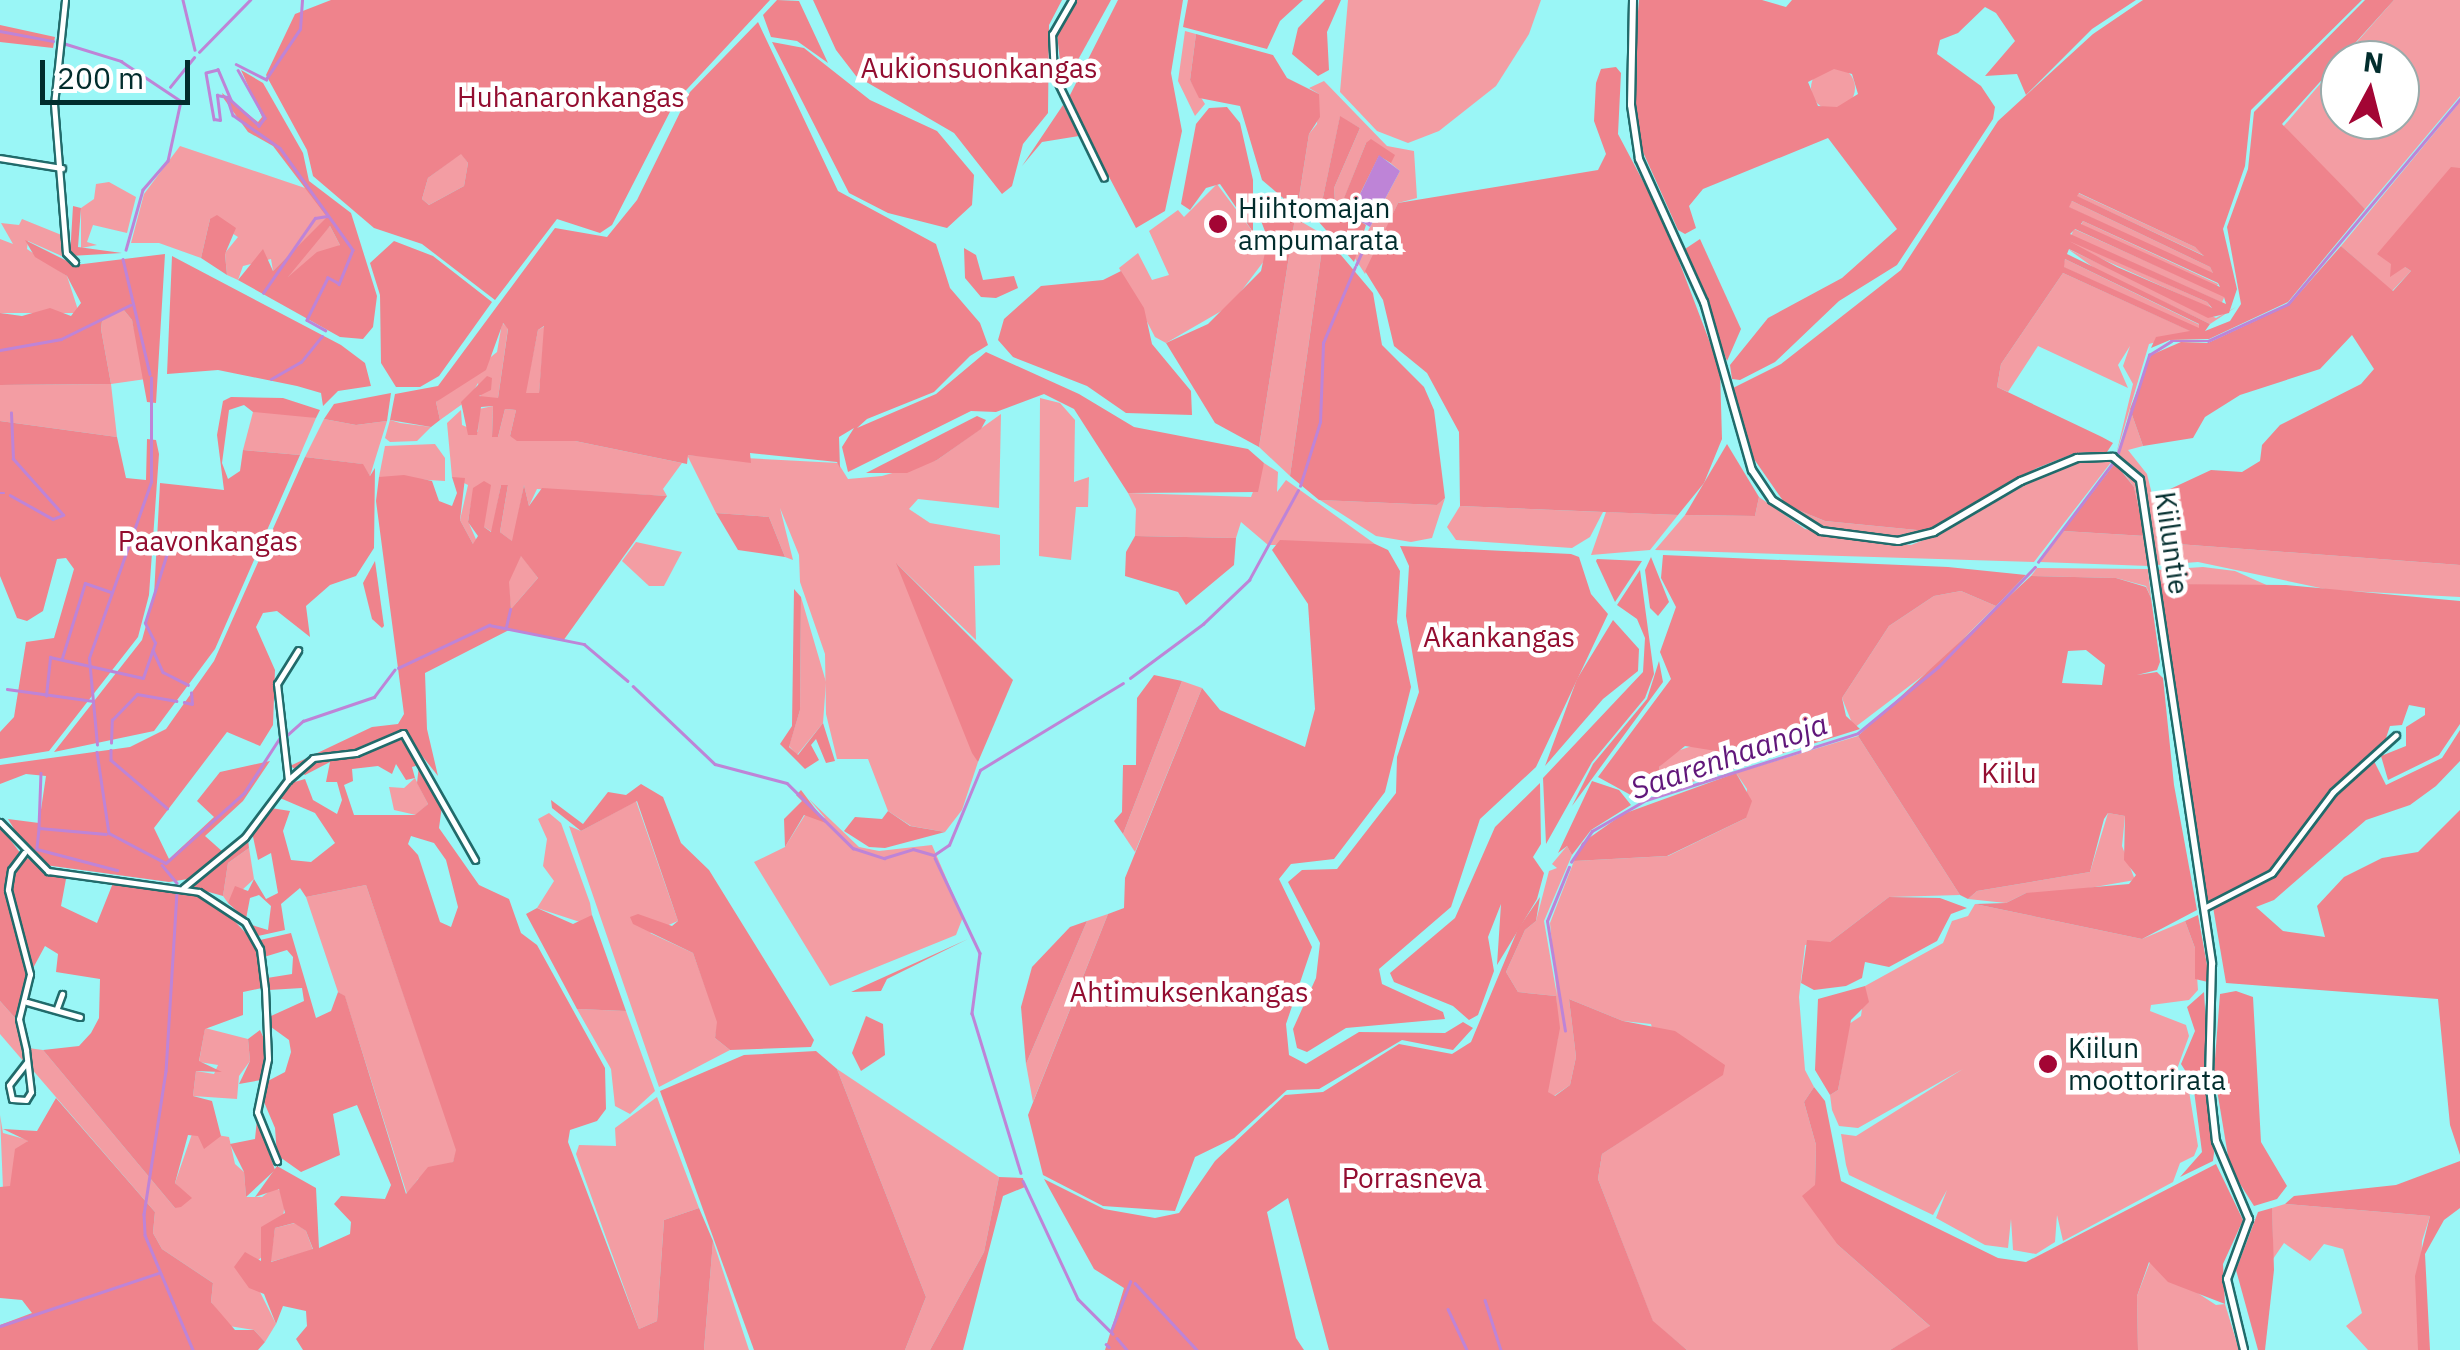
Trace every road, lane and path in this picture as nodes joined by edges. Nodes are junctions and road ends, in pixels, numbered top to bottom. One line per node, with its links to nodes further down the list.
1 (65, 0): 5 (street)
2 (1072, 0): 6 (street)
3 (1633, 0): 15 (street, Kiiluntie)
4 (0, 158): 5 (street)
5 (62, 168): 7 (street)
6 (1104, 178)
7 (75, 262)
8 (298, 650): 10 (street)
9 (2396, 735): 15 (street)
10 (288, 780): 13 (street); 14 (street)
11 (0, 822): 12 (street)
12 (24, 853): 14 (street); 17 (street)
13 (474, 860)
14 (183, 888): 21 (street)
15 (2204, 908): 22 (street, Kiiluntie)
16 (62, 994): 18 (street)
17 (27, 1002): 18 (street); 20 (street)
18 (57, 1008): 19 (street)
19 (80, 1017)
20 (26, 1062): 20 (street)
21 (277, 1161)
22 (2244, 1350)

